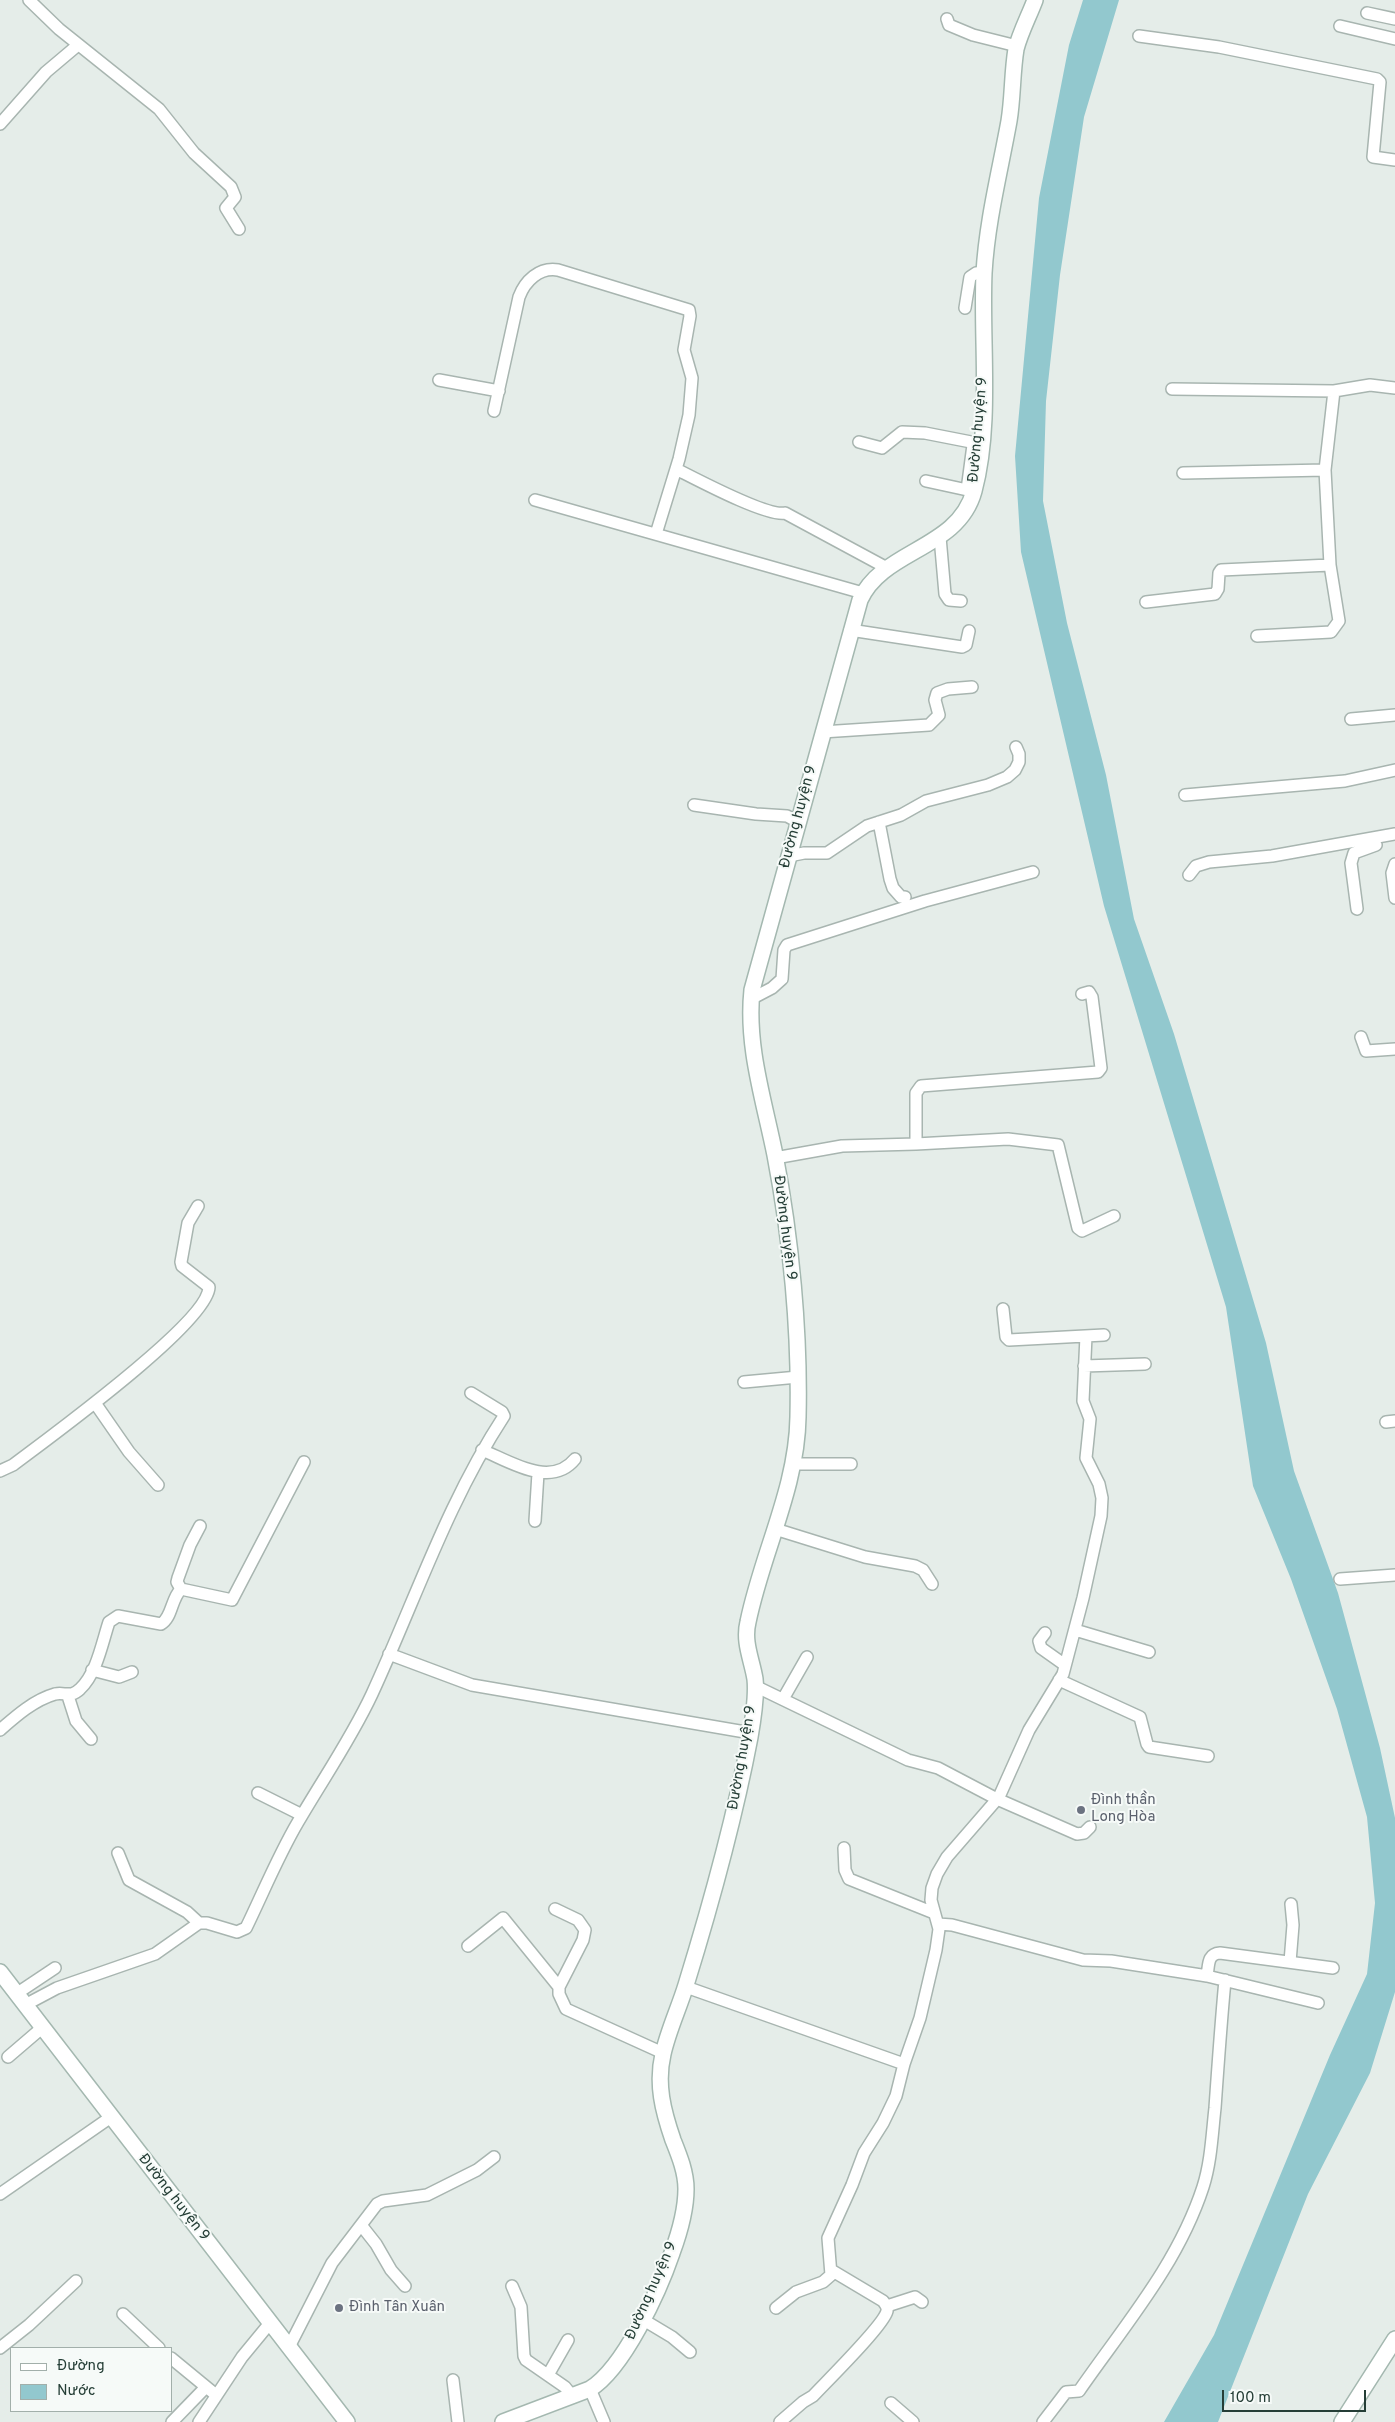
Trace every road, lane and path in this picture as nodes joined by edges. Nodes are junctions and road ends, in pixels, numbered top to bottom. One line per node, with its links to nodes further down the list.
1 (29, 0): 9 (street)
2 (1035, 0): 10 (street, Đường huyện 9)
3 (1368, 13): 5 (street)
4 (947, 19): 10 (street)
5 (1395, 19)
6 (1340, 26): 8 (street)
7 (1139, 36): 12 (street)
8 (1395, 39)
9 (78, 45): 11 (street); 13 (street)
10 (1017, 46): 14 (street, Đường huyện 9)
11 (0, 124)
12 (1395, 160)
13 (239, 229)
14 (984, 272): 15 (street); 27 (street, Đường huyện 9)
15 (966, 308)
16 (438, 380): 19 (street)
17 (1395, 388): 20 (street)
18 (1172, 389): 20 (street)
19 (498, 391): 21 (street); 23 (street)
20 (1334, 391): 24 (street)
21 (494, 411)
22 (859, 442): 27 (street)
23 (676, 469): 29 (street); 32 (street)
24 (1325, 470): 25 (street); 31 (street)
25 (1183, 473)
26 (926, 481): 27 (street)
27 (970, 491): 30 (street, Đường huyện 9)
28 (535, 500): 29 (street)
29 (656, 534): 33 (street)
30 (940, 537): 32 (street, Đường huyện 9); 34 (street)
31 (1330, 565): 35 (street); 38 (street)
32 (887, 568): 33 (street, Đường huyện 9)
33 (863, 593): 36 (street, Đường huyện 9)
34 (961, 601)
35 (1146, 602)
36 (850, 630): 37 (street); 42 (street, Đường huyện 9)
37 (969, 631)
38 (1257, 636)
39 (972, 688): 42 (street)
40 (1395, 715): 41 (street)
41 (1351, 719)
42 (822, 732): 47 (street, Đường huyện 9)
43 (1016, 747): 48 (street)
44 (1395, 770): 45 (street)
45 (1185, 795)
46 (694, 806): 47 (street)
47 (798, 822): 51 (street, Đường huyện 9)
48 (879, 822): 51 (street); 55 (street)
49 (1395, 834): 54 (street)
50 (1395, 840): 57 (street)
51 (789, 856): 59 (street, Đường huyện 9)
52 (1395, 864): 56 (street)
53 (1033, 872): 59 (street)
54 (1190, 875)
55 (905, 897)
56 (1395, 898)
57 (1356, 909)
58 (1082, 994): 62 (street)
59 (751, 999): 63 (street, Đường huyện 9)
60 (1361, 1037): 61 (street)
61 (1395, 1048)
62 (916, 1144): 63 (street); 65 (street)
63 (775, 1158): 71 (street, Đường huyện 9)
64 (198, 1206): 74 (street)
65 (1114, 1216)
66 (1002, 1309): 68 (street)
67 (1104, 1335): 68 (street)
68 (1086, 1336): 70 (street)
69 (1145, 1364): 70 (street)
70 (1084, 1366): 90 (street)
71 (798, 1377): 72 (street); 78 (street, Đường huyện 9)
72 (744, 1382)
73 (471, 1393): 75 (street)
74 (96, 1403): 80 (street); 82 (street)
75 (482, 1450): 81 (street); 93 (street)
76 (575, 1459): 81 (street)
77 (304, 1462): 89 (street)
78 (794, 1464): 79 (street); 85 (street, Đường huyện 9)
79 (851, 1464)
80 (0, 1471)
81 (538, 1472): 83 (street)
82 (158, 1485)
83 (535, 1522)
84 (200, 1526): 89 (street)
85 (775, 1529): 88 (street); 99 (street, Đường huyện 9)
86 (1395, 1575): 87 (street)
87 (1340, 1579)
88 (932, 1584)
89 (181, 1589): 96 (street)
90 (1074, 1630): 92 (street); 95 (street)
91 (1045, 1633): 95 (street)
92 (1149, 1652)
93 (389, 1654): 103 (street); 108 (street)
94 (808, 1657): 101 (street)
95 (1065, 1665): 98 (street)
96 (92, 1670): 97 (street); 100 (street)
97 (132, 1672)
98 (1059, 1680): 105 (street); 107 (street)
99 (755, 1686): 101 (street); 103 (street, Đường huyện 9)
100 (68, 1696): 102 (street); 104 (street)
101 (783, 1699): 107 (street)
102 (0, 1730)
103 (751, 1734): 124 (street, Đường huyện 9)
104 (91, 1739)
105 (1208, 1756)
106 (258, 1793): 108 (street)
107 (998, 1800): 109 (street); 114 (street)
108 (302, 1816): 115 (street)
109 (1090, 1827)
110 (844, 1848): 114 (street)
111 (118, 1853): 115 (street)
112 (1291, 1904): 117 (street)
113 (554, 1909): 123 (street)
114 (936, 1918): 121 (street); 130 (street)
115 (199, 1923): 125 (street)
116 (468, 1946): 123 (street)
117 (1290, 1962): 119 (street); 121 (street)
118 (56, 1968): 125 (street)
119 (1333, 1968)
120 (0, 1972): 125 (street, Đường huyện 9)
121 (1207, 1976): 122 (street)
122 (1225, 1980): 126 (street); 167 (street)
123 (559, 1987): 128 (street)
124 (686, 1987): 128 (street, Đường huyện 9); 130 (street)
125 (21, 2000): 127 (street, Đường huyện 9)
126 (1318, 2003)
127 (43, 2027): 129 (street); 131 (street, Đường huyện 9)
128 (663, 2053): 143 (street, Đường huyện 9)
129 (8, 2056)
130 (904, 2064): 135 (street)
131 (111, 2117): 133 (street); 144 (street, Đường huyện 9)
132 (494, 2157): 134 (street)
133 (0, 2194)
134 (361, 2225): 137 (street); 148 (street)
135 (831, 2270): 140 (street); 141 (street)
136 (76, 2281): 149 (street)
137 (405, 2286)
138 (512, 2286): 152 (street)
139 (922, 2302): 140 (street)
140 (887, 2306): 165 (street)
141 (776, 2308)
142 (123, 2314): 147 (street)
143 (642, 2319): 150 (street); 155 (street, Đường huyện 9)
144 (270, 2323): 148 (street, Đường huyện 9); 156 (street)
145 (1395, 2339): 168 (street)
146 (568, 2340): 152 (street)
147 (158, 2347)
148 (289, 2347): 161 (street, Đường huyện 9)
149 (0, 2348)
150 (690, 2352)
151 (172, 2359): 154 (street)
152 (548, 2374): 157 (street)
153 (453, 2380): 162 (street)
154 (206, 2387): 156 (street); 159 (street)
155 (590, 2389): 157 (street, Đường huyện 9); 164 (street)
156 (216, 2395): 160 (street)
157 (573, 2396): 163 (street, Đường huyện 9)
158 (891, 2403): 166 (street)
159 (172, 2422)
160 (198, 2422)
161 (348, 2422)
162 (458, 2422)
163 (503, 2422)
164 (604, 2422)
165 (780, 2422)
166 (913, 2422)
167 (1043, 2422)
168 (1342, 2422)

